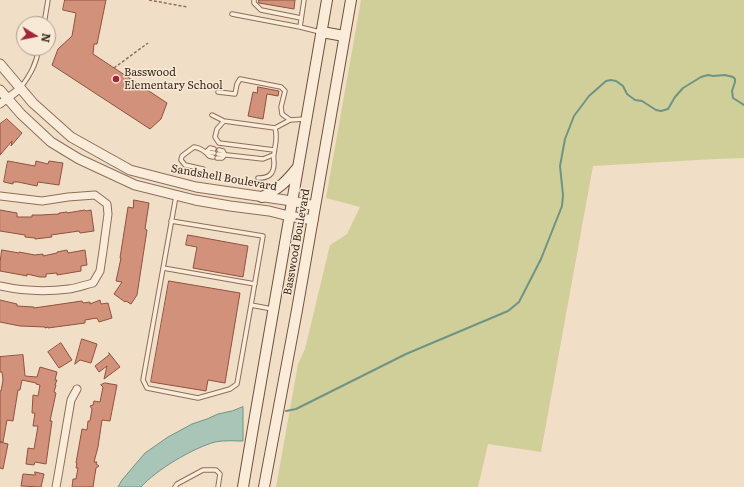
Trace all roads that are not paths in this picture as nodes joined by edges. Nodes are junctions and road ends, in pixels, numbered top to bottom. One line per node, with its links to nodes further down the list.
1 (48, 0): 7 (lane)
2 (254, 0): 8 (lane)
3 (304, 0): 8 (lane)
4 (327, 0): 10 (main road, Basswood Boulevard)
5 (351, 0): 11 (main road, Basswood Boulevard)
6 (232, 14): 9 (lane)
7 (45, 16)
8 (301, 18): 9 (lane)
9 (300, 27): 10 (lane)
10 (322, 32): 11 (main road); 19 (main road, Basswood Boulevard)
11 (344, 36): 33 (main road, Basswood Boulevard)
12 (38, 56): 14 (lane)
13 (0, 64): 14 (street, Sandshell Boulevard)
14 (20, 88): 17 (street); 31 (street, Sandshell Boulevard)
15 (0, 90): 17 (street)
16 (218, 92): 20 (lane)
17 (4, 101): 30 (street)
18 (212, 115): 21 (lane)
19 (306, 119): 20 (lane); 26 (main road, Basswood Boulevard)
20 (290, 120): 22 (lane)
21 (224, 121): 22 (lane); 24 (lane)
22 (276, 128): 24 (lane)
23 (206, 152): 25 (lane); 25 (lane); 27 (lane)
24 (274, 152): 25 (lane); 28 (lane)
25 (216, 153)
26 (298, 167): 31 (main road); 32 (main road, Basswood Boulevard)
27 (203, 169)
28 (258, 178)
29 (0, 196): 39 (street)
30 (176, 196): 34 (street); 36 (lane)
31 (262, 197): 32 (street, Sandshell Boulevard)
32 (292, 201): 33 (street, Sandshell Boulevard); 34 (main road, Basswood Boulevard)
33 (316, 206): 35 (main road, Basswood Boulevard)
34 (289, 216): 35 (street); 41 (main road, Basswood Boulevard)
35 (313, 220): 47 (main road, Basswood Boulevard)
36 (171, 221): 37 (lane); 38 (lane)
37 (163, 268): 38 (lane); 40 (lane)
38 (255, 284): 40 (lane)
39 (0, 286)
40 (251, 305): 41 (lane)
41 (273, 309): 46 (main road, Basswood Boulevard)
42 (77, 388): 43 (street)
43 (56, 487)
44 (175, 487): 45 (lane)
45 (218, 487)
46 (244, 487)
47 (264, 487)

